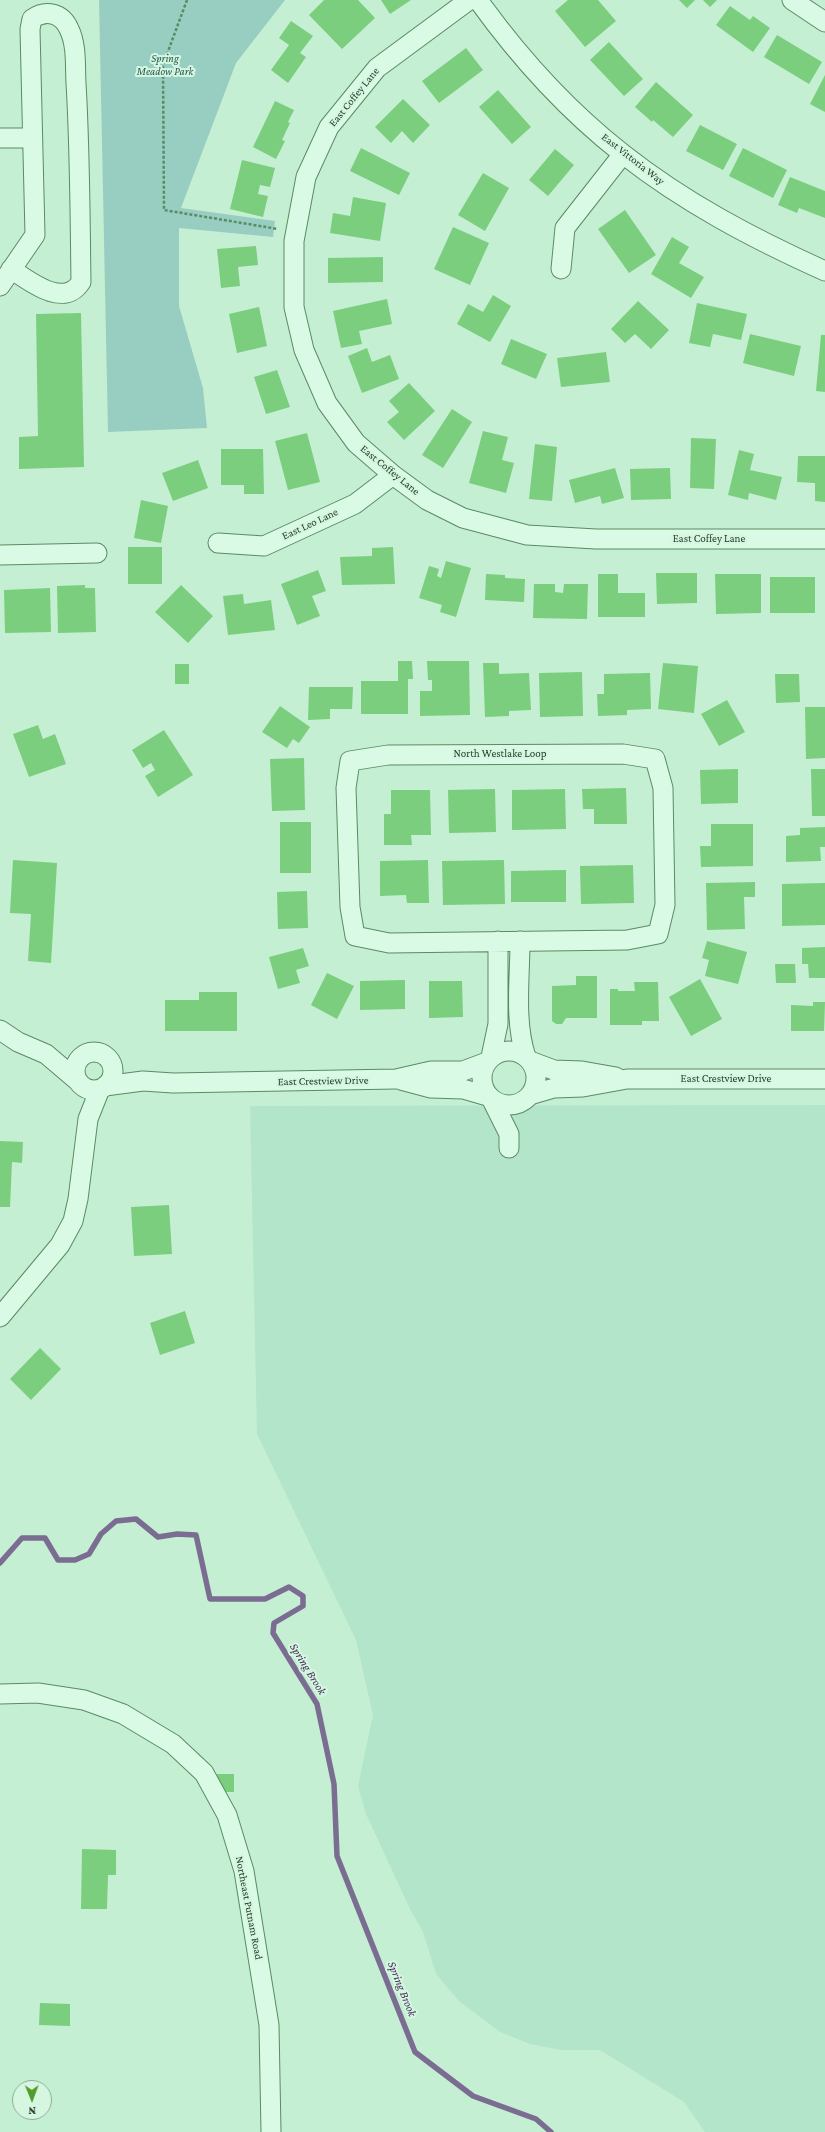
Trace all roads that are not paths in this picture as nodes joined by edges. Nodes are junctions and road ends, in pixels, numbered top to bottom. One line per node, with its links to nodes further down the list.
1 (469, 0): 12 (street, East Coffey Lane)
2 (478, 0): 7 (street, East Vittoria Way)
3 (792, 0): 4 (street)
4 (825, 22)
5 (0, 138): 6 (street)
6 (32, 138): 8 (street); 8 (street)
7 (623, 154): 9 (street); 10 (street, East Vittoria Way)
8 (12, 269): 11 (street)
9 (561, 269)
10 (825, 271)
11 (0, 286)
12 (393, 475): 13 (street, East Coffey Lane); 14 (street, East Leo Lane)
13 (825, 539)
14 (218, 543)
15 (97, 553): 16 (street)
16 (0, 555)
17 (498, 941): 18 (street, North Westlake Loop); 18 (street, North Westlake Loop); 22 (street)
18 (520, 941): 23 (street)
19 (0, 1030): 20 (street)
20 (46, 1054): 21 (street); 29 (street)
21 (83, 1056): 24 (street); 29 (street)
22 (489, 1059): 23 (street); 25 (street, East Crestview Drive); 30 (street)
23 (528, 1059): 26 (street, East Crestview Drive); 31 (street)
24 (112, 1065): 28 (street); 29 (street)
25 (396, 1079): 28 (street, East Crestview Drive); 30 (street, East Crestview Drive)
26 (627, 1079): 27 (street, East Crestview Drive); 31 (street, East Crestview Drive)
27 (825, 1079)
28 (144, 1082): 29 (street, East Crestview Drive)
29 (92, 1086): 32 (street)
30 (489, 1098): 31 (street); 31 (street)
31 (528, 1098)
32 (0, 1317)
33 (0, 1694): 34 (street, Northeast Putnam Road)
34 (271, 2132)

